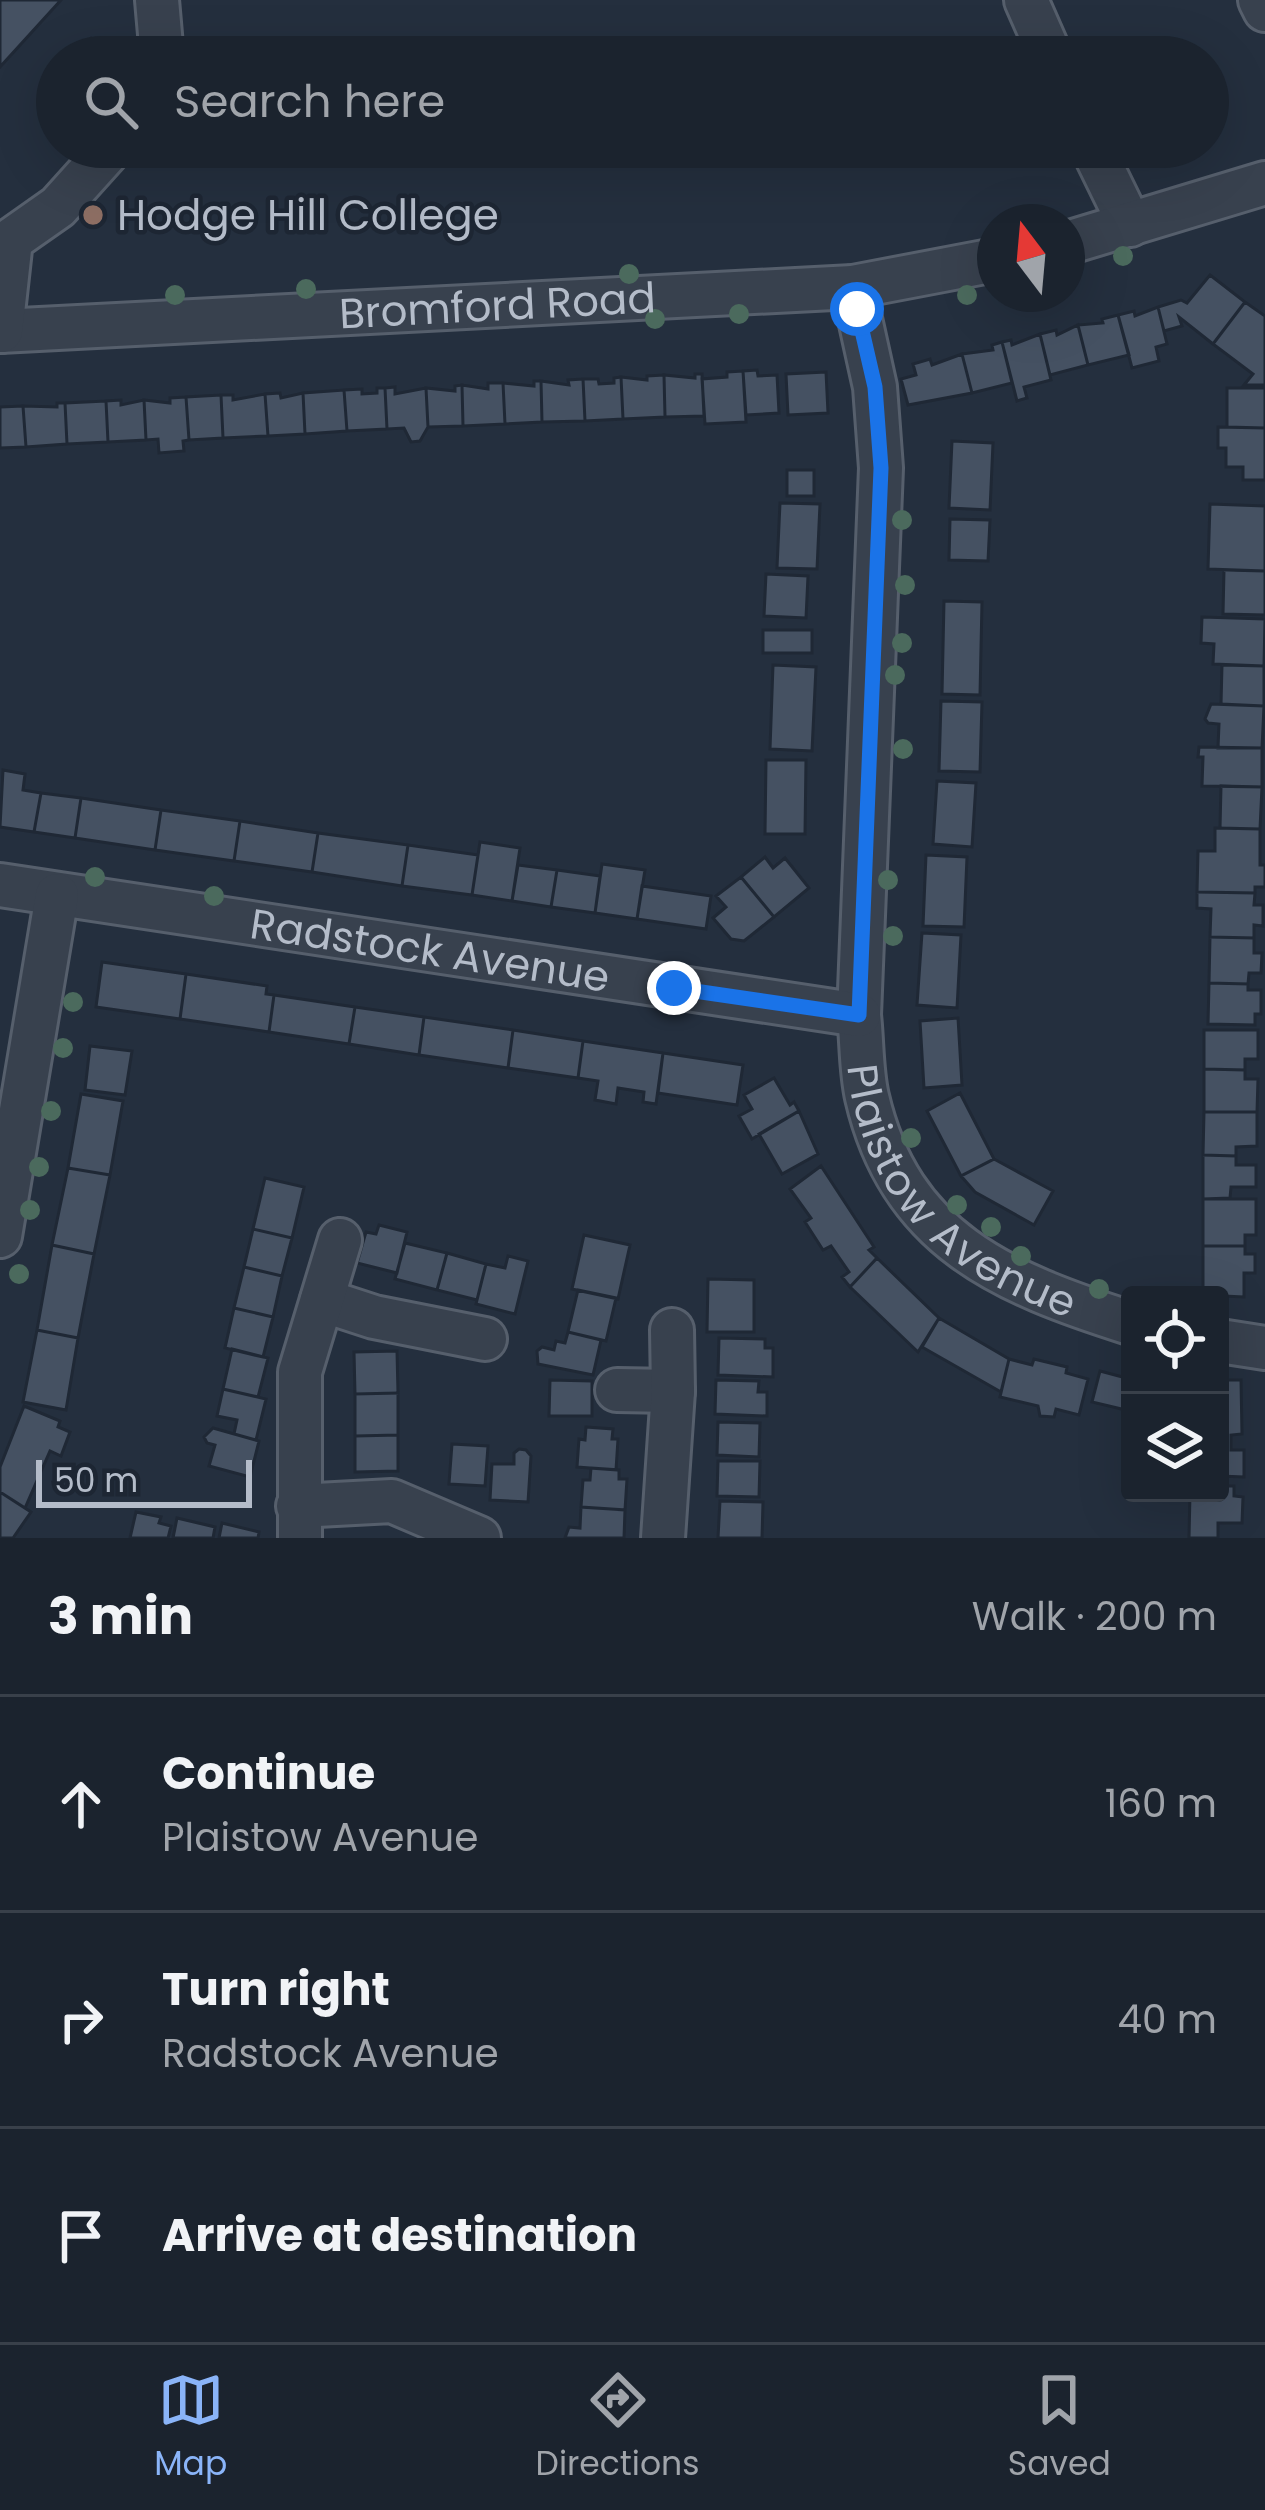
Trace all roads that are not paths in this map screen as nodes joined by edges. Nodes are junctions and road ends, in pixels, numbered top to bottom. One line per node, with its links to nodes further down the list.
1 (157, 0): 5 (street)
2 (1026, 0): 6 (street)
3 (1260, 0): 4 (street)
4 (1265, 10)
5 (160, 36)
6 (1042, 36)
7 (93, 168): 11 (street)
8 (1102, 168): 10 (street)
9 (1265, 183): 10 (street)
10 (1130, 225): 12 (street)
11 (6, 238): 15 (street)
12 (1085, 238)
13 (977, 263): 14 (street, Bromford Road)
14 (853, 287): 15 (street, Bromford Road); 18 (street, Plaistow Avenue)
15 (0, 331)
16 (0, 885): 17 (street, Radstock Avenue)
17 (57, 895): 18 (street, Radstock Avenue); 19 (street)
18 (859, 1015): 22 (street, Plaistow Avenue)
19 (0, 1236)
20 (340, 1240): 21 (street)
21 (322, 1300): 24 (street); 29 (street)
22 (1121, 1320)
23 (672, 1330): 28 (street)
24 (485, 1339)
25 (1229, 1342): 26 (street)
26 (1265, 1348)
27 (616, 1390): 28 (street)
28 (673, 1390): 31 (street)
29 (299, 1522): 30 (street)
30 (478, 1538)
31 (663, 1538)

